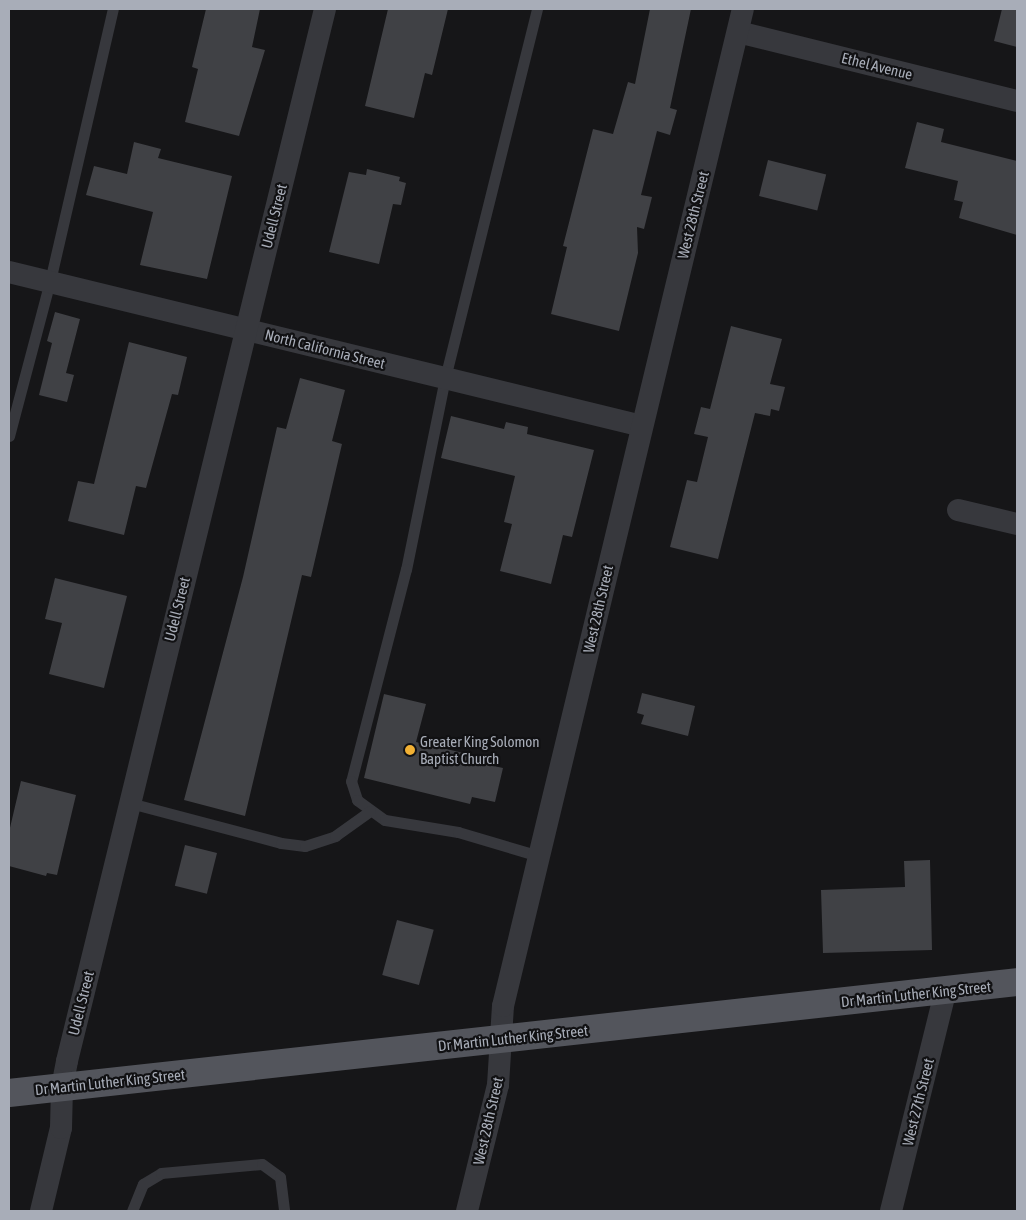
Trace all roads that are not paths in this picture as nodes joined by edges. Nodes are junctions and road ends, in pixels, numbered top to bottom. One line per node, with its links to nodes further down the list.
1 (113, 9): 8 (lane)
2 (325, 9): 9 (street, Udell Street)
3 (538, 9): 10 (lane)
4 (743, 9): 5 (street, West 28th Street)
5 (738, 32): 6 (street, Ethel Avenue); 11 (street, West 28th Street)
6 (1017, 101)
7 (9, 272): 8 (street, North California Street)
8 (50, 282): 9 (street, North California Street); 12 (lane)
9 (246, 329): 10 (street, North California Street); 15 (street, Udell Street)
10 (445, 378): 11 (street, North California Street); 16 (lane)
11 (642, 426): 17 (street, West 28th Street)
12 (9, 436)
13 (958, 510): 14 (street)
14 (1017, 524)
15 (130, 803): 16 (lane); 21 (street, Udell Street)
16 (370, 811): 17 (lane)
17 (539, 856): 20 (street, West 28th Street)
18 (1017, 982): 19 (main road, Dr Martin Luther King Street)
19 (944, 992): 20 (main road, Dr Martin Luther King Street); 27 (street, West 27th Street)
20 (500, 1040): 21 (main road, Dr Martin Luther King Street); 26 (street, West 28th Street)
21 (62, 1087): 22 (main road, Dr Martin Luther King Street); 23 (street, Udell Street)
22 (9, 1093)
23 (40, 1211)
24 (132, 1211): 25 (lane)
25 (284, 1211)
26 (466, 1211)
27 (891, 1211)

